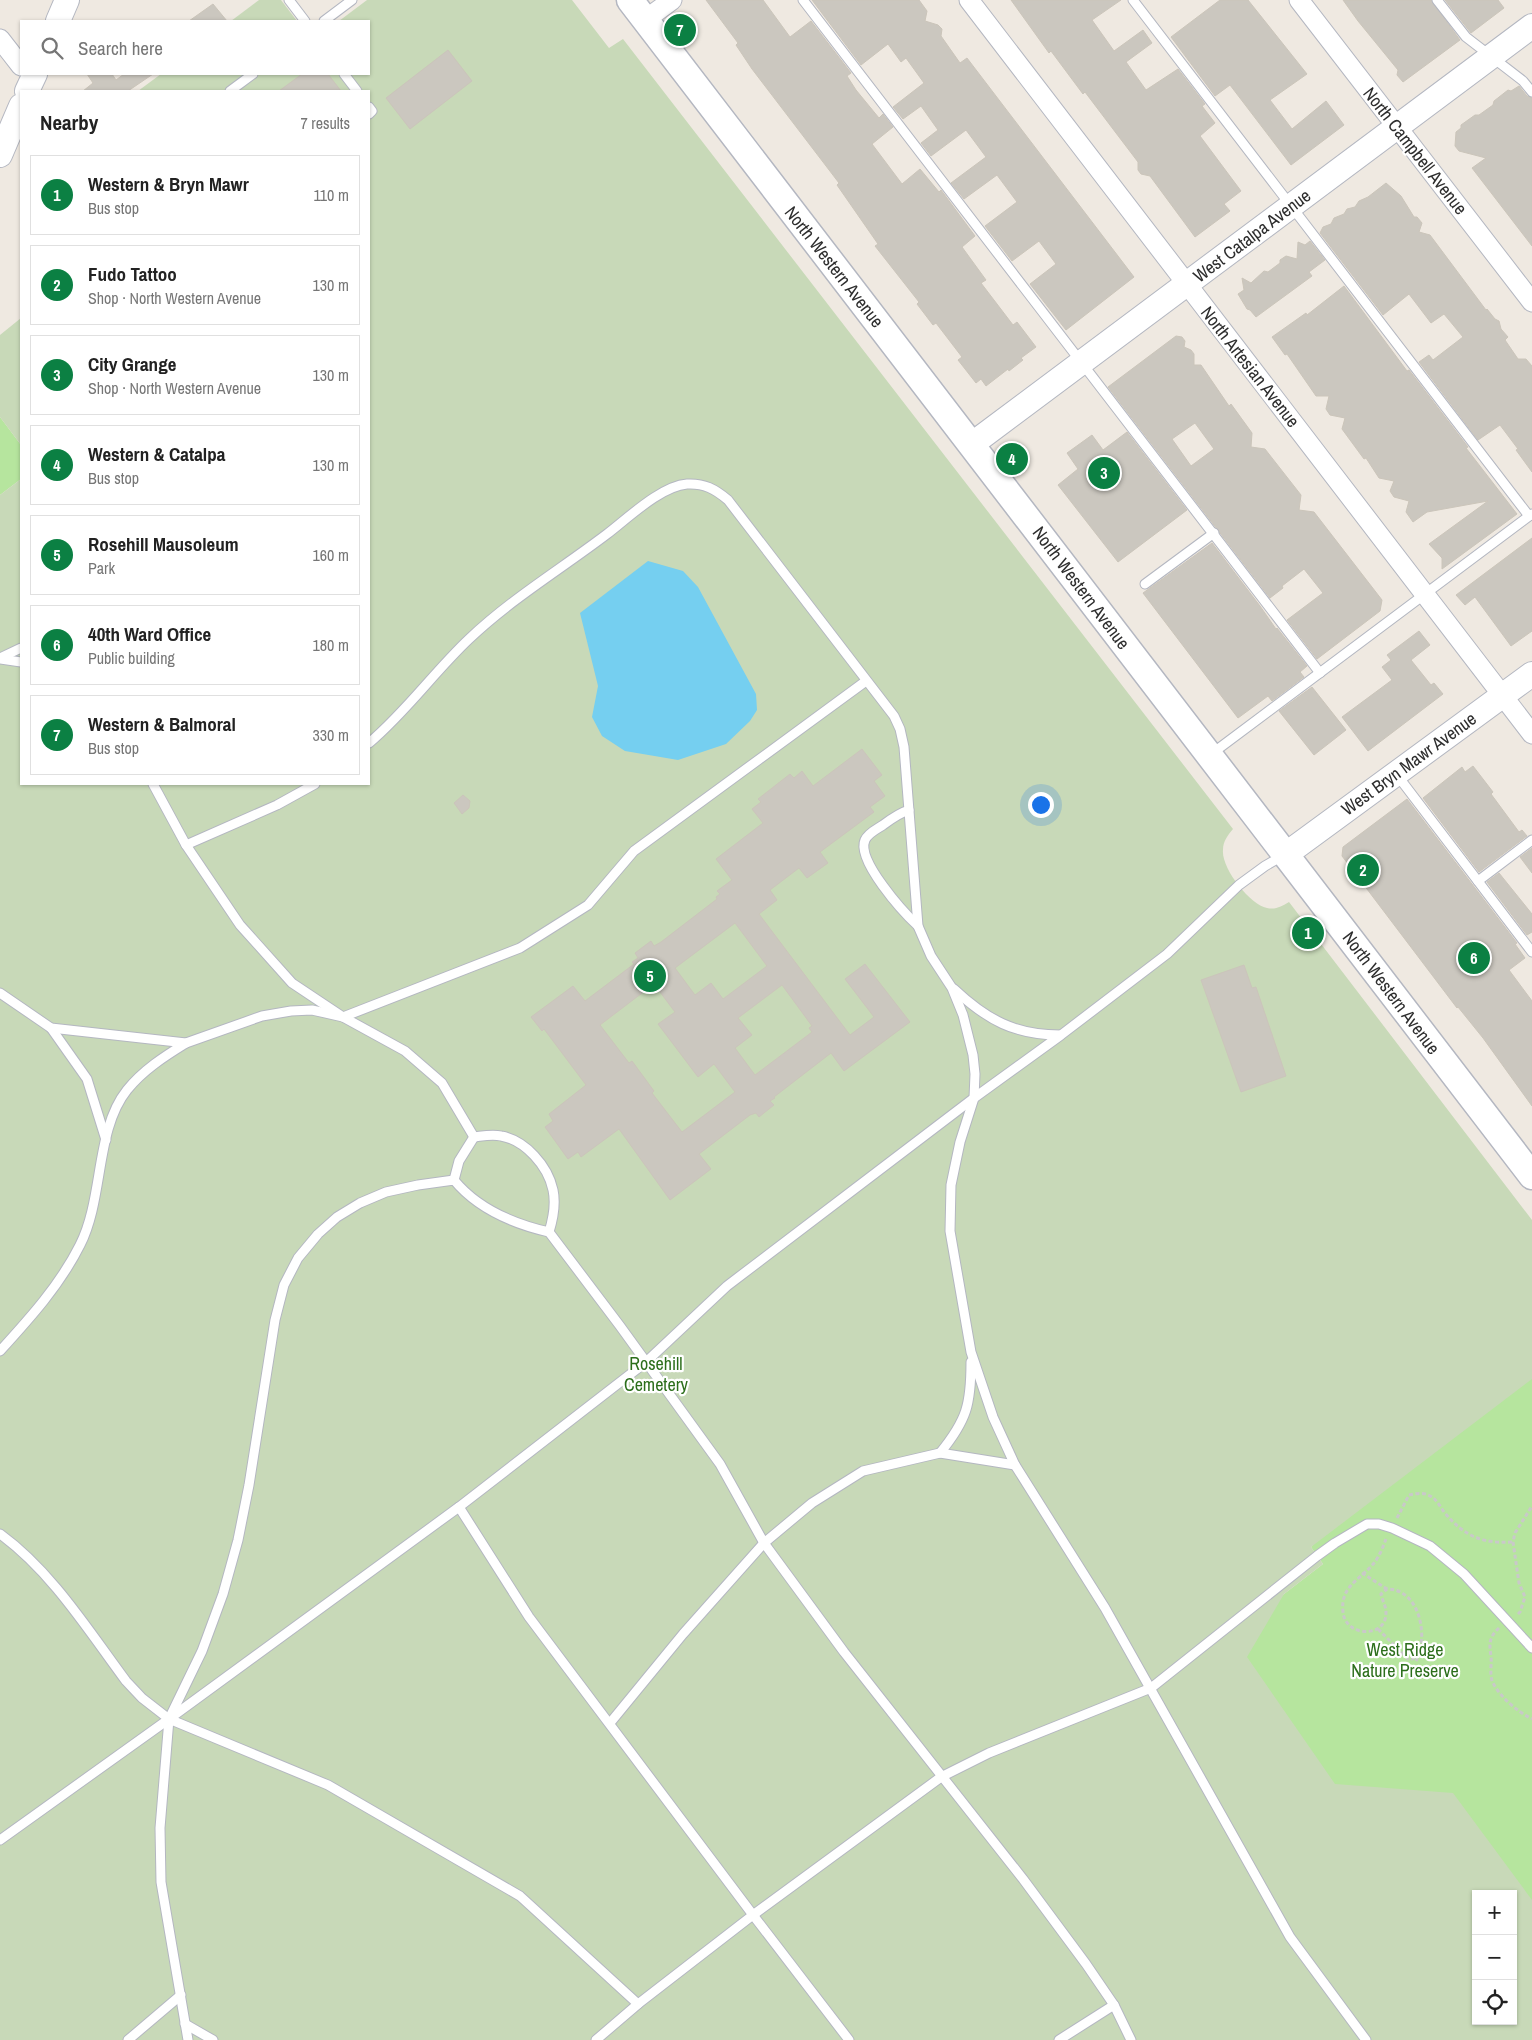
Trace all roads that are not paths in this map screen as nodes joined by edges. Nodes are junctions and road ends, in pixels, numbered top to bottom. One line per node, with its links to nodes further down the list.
1 (67, 0): 11 (street)
2 (289, 0): 12 (lane)
3 (352, 0): 13 (lane)
4 (672, 0): 10 (street)
5 (803, 0): 29 (lane)
6 (969, 0): 27 (street, North Artesian Avenue)
7 (1133, 0): 26 (lane)
8 (1299, 0): 24 (street, North Campbell Avenue)
9 (1437, 0): 16 (lane)
10 (637, 10): 30 (main road, North Western Avenue)
11 (58, 20)
12 (304, 20)
13 (325, 20)
14 (1532, 26): 16 (street, West Catalpa Avenue)
15 (0, 39): 17 (street)
16 (1492, 57): 22 (lane); 24 (street, West Catalpa Avenue)
17 (20, 65)
18 (252, 75): 20 (lane)
19 (345, 75): 21 (lane)
20 (231, 90)
21 (356, 90)
22 (1532, 92)
23 (20, 108): 25 (street)
24 (1397, 127): 26 (street, West Catalpa Avenue); 28 (street, North Campbell Avenue)
25 (0, 155)
26 (1291, 206): 27 (street, West Catalpa Avenue); 31 (lane)
27 (1187, 285): 29 (street, West Catalpa Avenue); 34 (street, North Artesian Avenue)
28 (1532, 302)
29 (1083, 362): 30 (street, West Catalpa Avenue); 32 (lane)
30 (971, 445): 44 (main road, North Western Avenue)
31 (1530, 515): 34 (lane)
32 (1214, 533): 33 (lane); 38 (lane)
33 (1145, 584)
34 (1425, 594): 38 (lane); 41 (street, North Artesian Avenue)
35 (20, 649): 36 (lane)
36 (0, 659): 37 (lane)
37 (20, 662)
38 (1320, 673): 44 (lane)
39 (1532, 674): 41 (street, West Bryn Mawr Avenue)
40 (866, 681): 43 (lane); 48 (lane); 57 (lane)
41 (1502, 696): 42 (street, North Artesian Avenue); 45 (street, West Bryn Mawr Avenue)
42 (1532, 734)
43 (370, 742)
44 (1210, 756): 51 (main road, North Western Avenue)
45 (1396, 774): 51 (street, West Bryn Mawr Avenue); 52 (lane)
46 (154, 785): 50 (lane)
47 (312, 785): 50 (lane)
48 (910, 810): 53 (lane); 53 (lane)
49 (1532, 840): 52 (lane)
50 (186, 845): 57 (lane)
51 (1285, 855): 59 (lane); 64 (main road, North Western Avenue)
52 (1478, 881): 54 (lane)
53 (918, 926): 55 (lane)
54 (1532, 952)
55 (952, 988): 59 (lane); 61 (lane)
56 (0, 993): 58 (lane)
57 (343, 1017): 60 (lane); 62 (lane)
58 (51, 1028): 60 (lane); 63 (lane)
59 (1061, 1035): 61 (lane)
60 (186, 1043): 63 (lane)
61 (974, 1098): 68 (lane); 69 (lane)
62 (474, 1137): 65 (lane); 66 (lane)
63 (106, 1140): 67 (lane)
64 (1532, 1176)
65 (454, 1180): 66 (lane); 77 (lane)
66 (549, 1232): 69 (lane)
67 (0, 1351)
68 (971, 1352): 70 (lane); 71 (lane)
69 (646, 1362): 72 (lane); 74 (lane)
70 (940, 1453): 71 (lane); 74 (lane)
71 (1015, 1465): 76 (lane)
72 (459, 1507): 77 (lane); 78 (lane)
73 (0, 1534): 77 (lane)
74 (764, 1543): 78 (lane); 79 (lane)
75 (1532, 1648): 76 (lane)
76 (1151, 1688): 79 (lane); 93 (lane)
77 (169, 1720): 80 (lane); 82 (lane); 83 (lane)
78 (610, 1723): 81 (lane)
79 (941, 1777): 81 (lane); 84 (lane)
80 (0, 1840)
81 (753, 1915): 83 (lane); 90 (lane)
82 (181, 1995): 85 (lane); 86 (lane)
83 (638, 2004): 89 (lane)
84 (1114, 2005): 91 (lane); 92 (lane)
85 (185, 2024): 87 (lane); 88 (lane)
86 (128, 2040)
87 (188, 2040)
88 (213, 2040)
89 (596, 2040)
90 (849, 2040)
91 (1059, 2040)
92 (1131, 2040)
93 (1366, 2040)

